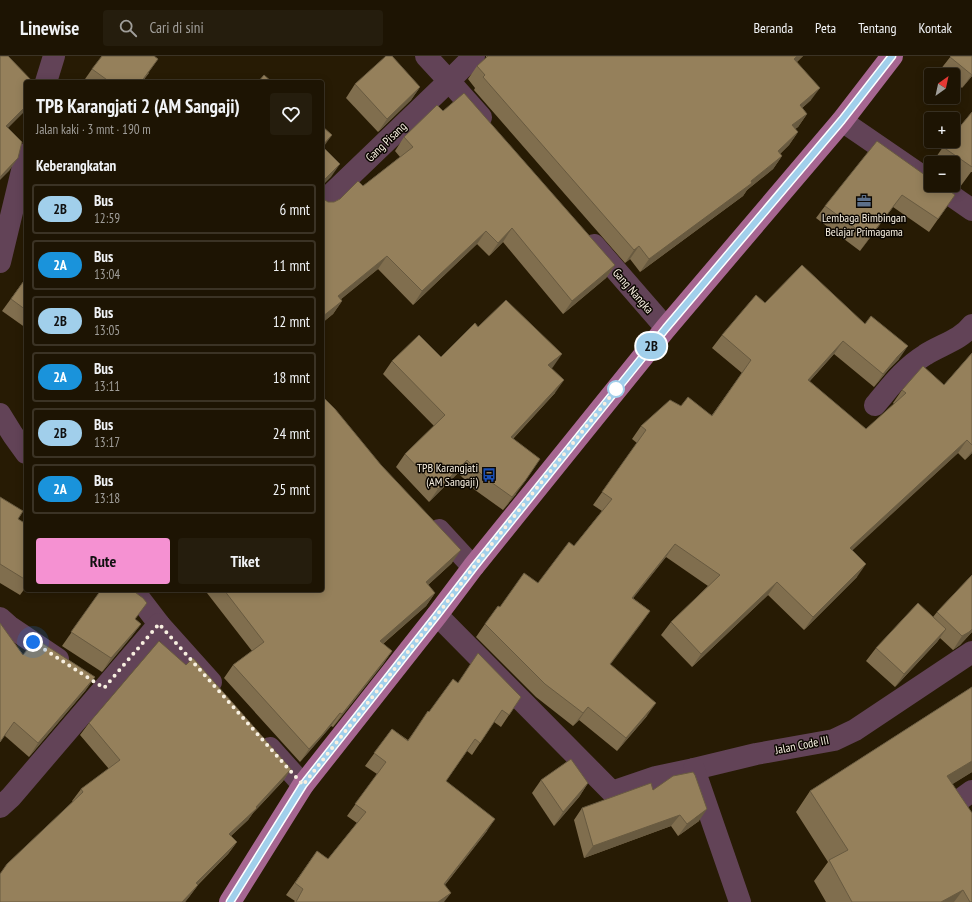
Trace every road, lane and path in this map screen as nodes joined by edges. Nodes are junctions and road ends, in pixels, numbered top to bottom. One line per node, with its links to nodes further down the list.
1 (54, 56): 5 (street)
2 (426, 56): 6 (street)
3 (474, 56): 6 (street, Gang Pisang)
4 (892, 56): 7 (main road)
5 (47, 80)
6 (450, 81): 8 (street); 12 (street, Gang Pisang)
7 (842, 120): 10 (street); 17 (main road)
8 (492, 129)
9 (24, 162): 15 (street)
10 (924, 177)
11 (946, 192): 13 (street)
12 (324, 201)
13 (972, 210)
14 (581, 231): 17 (street, Gang Nangka)
15 (0, 262)
16 (972, 325): 18 (street)
17 (666, 328): 22 (main road)
18 (875, 405)
19 (0, 414): 20 (street)
20 (24, 450)
21 (425, 515): 22 (street)
22 (474, 567): 24 (main road)
23 (135, 592): 26 (street)
24 (437, 615): 31 (street, Jalan Code III); 32 (main road)
25 (0, 618): 28 (street)
26 (159, 624): 28 (street); 29 (street)
27 (972, 652): 31 (street, Jalan Code III)
28 (104, 688): 35 (street)
29 (223, 695)
30 (255, 731): 32 (street)
31 (694, 769): 37 (street)
32 (303, 785): 36 (main road)
33 (972, 791): 34 (street)
34 (954, 804)
35 (0, 807)
36 (230, 902)
37 (740, 902)

